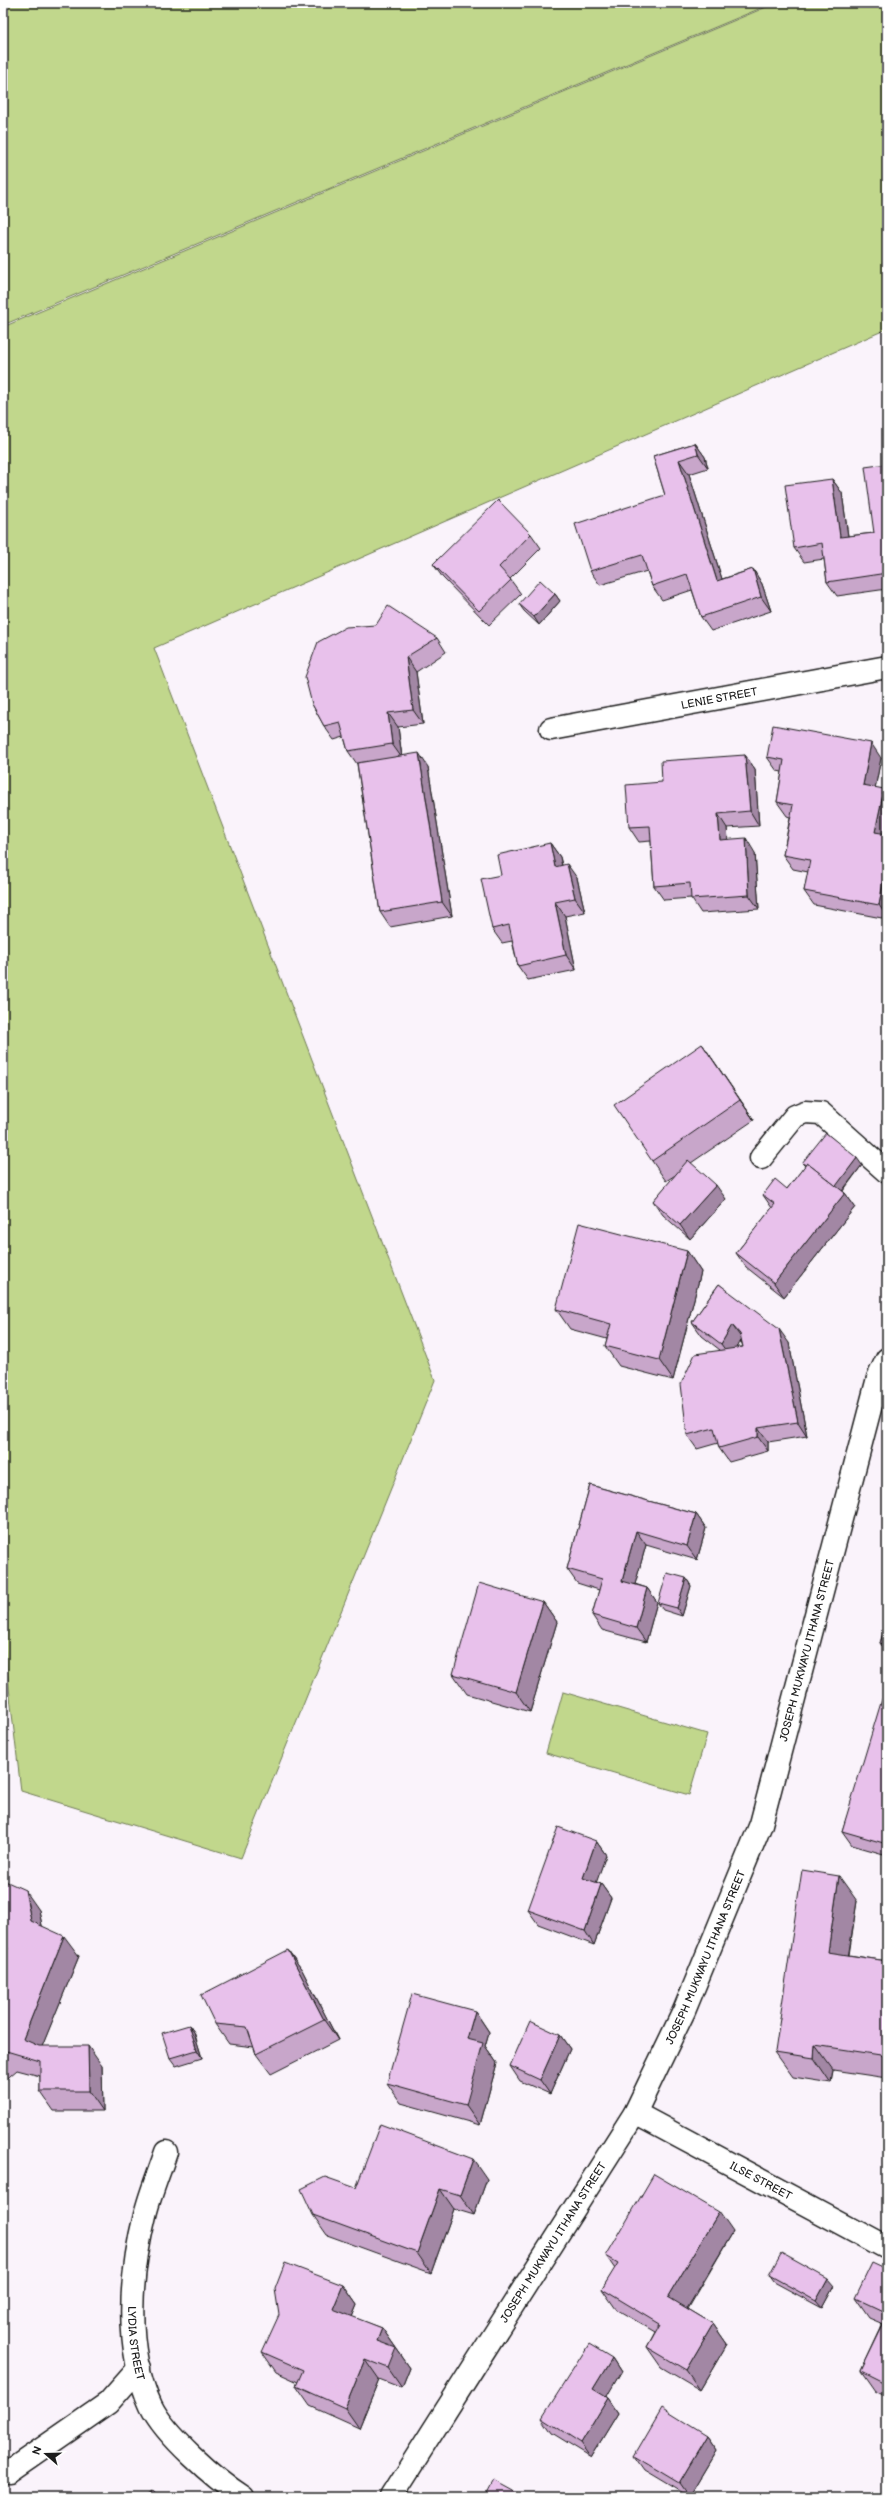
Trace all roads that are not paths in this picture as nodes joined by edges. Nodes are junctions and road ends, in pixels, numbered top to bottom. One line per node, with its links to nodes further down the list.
1 (887, 667): 2 (street, LENIE STREET)
2 (551, 729)
3 (761, 1158): 4 (street)
4 (887, 1172)
5 (887, 1359): 6 (street, JOSEPH MUKWAYU ITHANA STREET)
6 (635, 2114): 8 (street, ILSE STREET); 12 (street, JOSEPH MUKWAYU ITHANA STREET)
7 (166, 2152): 9 (street, LYDIA STREET)
8 (887, 2248)
9 (139, 2368): 10 (street); 11 (street, LYDIA STREET)
10 (3, 2470)
11 (243, 2497)
12 (391, 2497)

